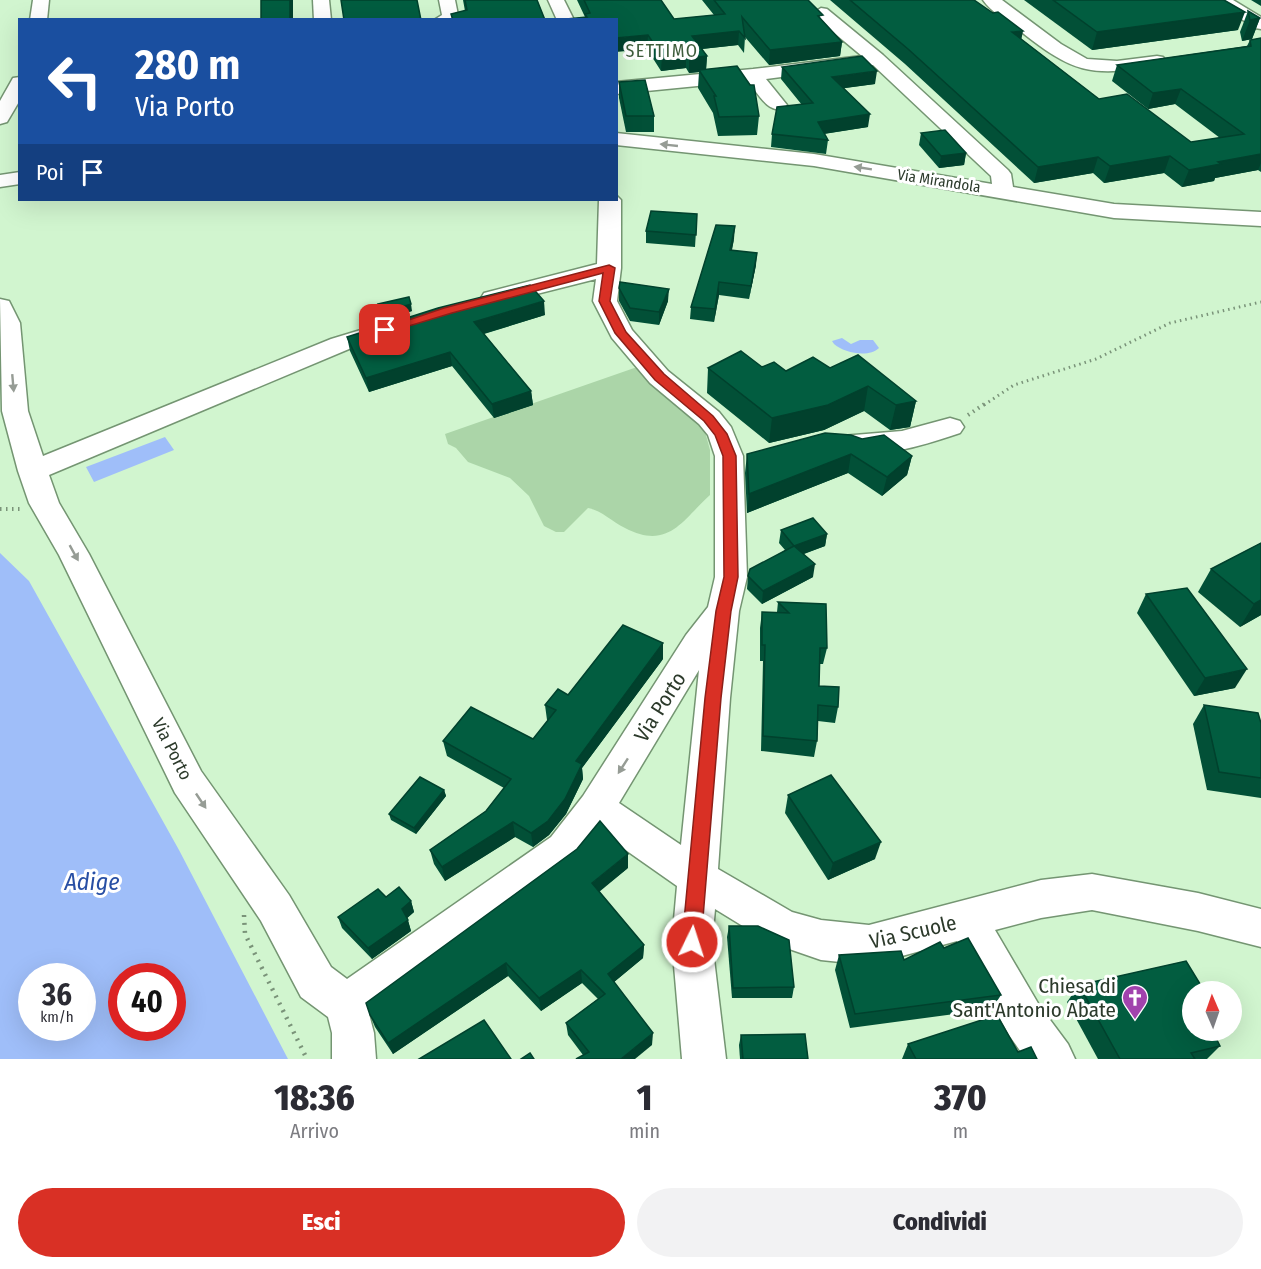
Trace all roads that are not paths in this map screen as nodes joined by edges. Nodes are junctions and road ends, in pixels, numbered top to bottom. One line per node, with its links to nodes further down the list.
1 (40, 0): 8 (street)
2 (321, 0): 9 (street)
3 (447, 0): 10 (street)
4 (556, 0): 11 (street)
5 (991, 0): 14 (street)
6 (1221, 0): 12 (street)
7 (821, 13): 13 (street)
8 (38, 18)
9 (323, 18)
10 (451, 18)
11 (565, 18)
12 (1261, 24)
13 (877, 59): 15 (street); 23 (street)
14 (1170, 59)
15 (753, 75): 17 (street); 18 (street)
16 (18, 86): 19 (street)
17 (618, 88)
18 (777, 105)
19 (0, 118)
20 (618, 139): 23 (street, Via Mirandola, one-way to 20)
21 (18, 178): 22 (street)
22 (0, 181)
23 (1003, 191): 25 (street, Via Mirandola)
24 (610, 201): 26 (street)
25 (1261, 219)
26 (609, 268): 27 (street); 33 (street)
27 (472, 304)
28 (0, 306): 32 (street, Via Porto, one-way to 32)
29 (408, 322): 32 (street)
30 (950, 428): 31 (street)
31 (822, 441)
32 (32, 471): 40 (street, Via Porto, one-way to 40)
33 (723, 611): 34 (street, Via Porto); 35 (street)
34 (673, 688): 35 (street); 36 (street, Via Porto, one-way to 36)
35 (713, 698): 37 (street)
36 (596, 808): 37 (street, Via Scuole); 40 (street, Via Porto)
37 (696, 877): 38 (street, Via Scuole); 42 (street)
38 (967, 919): 39 (street, Via Scuole); 43 (street)
39 (1261, 928)
40 (346, 1005): 41 (street)
41 (354, 1059)
42 (704, 1059)
43 (1053, 1059)

